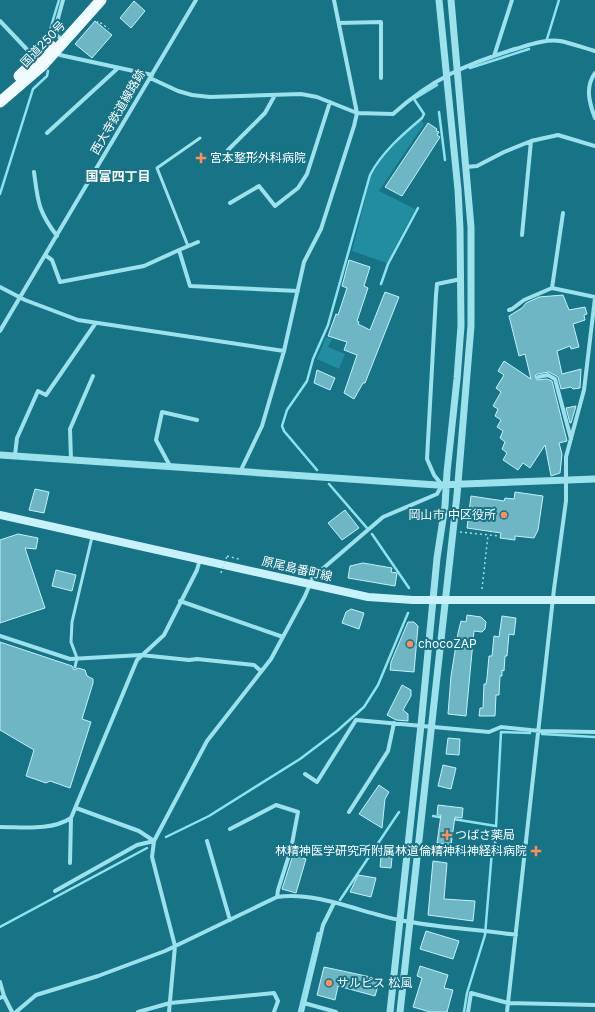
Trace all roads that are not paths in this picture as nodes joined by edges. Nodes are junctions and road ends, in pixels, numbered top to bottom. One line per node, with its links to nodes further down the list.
1 (64, 0): 11 (street)
2 (92, 0): 11 (highway, 国道250号)
3 (101, 0): 11 (highway, 国道250号)
4 (196, 0): 19 (street, 西大寺鉄道線路跡)
5 (334, 0): 10 (street)
6 (439, 0): 20 (street)
7 (451, 0): 17 (street)
8 (512, 0): 14 (street)
9 (0, 21): 15 (street)
10 (339, 22): 21 (street); 26 (street)
11 (62, 39): 13 (highway, 国道250号); 15 (highway, 国道250号)
12 (595, 51): 14 (street)
13 (56, 52): 15 (highway, 国道250号); 16 (street)
14 (494, 56): 17 (street)
15 (40, 63): 22 (highway, 国道250号); 24 (highway, 国道250号)
16 (118, 68): 19 (street); 28 (street)
17 (457, 70): 20 (street); 33 (street)
18 (595, 73): 27 (street)
19 (151, 76): 23 (street); 38 (street, 西大寺鉄道線路跡)
20 (446, 76): 26 (street); 43 (street)
21 (381, 78)
22 (0, 93)
23 (275, 95): 25 (street); 32 (street)
24 (0, 102)
25 (330, 102): 26 (street); 35 (street)
26 (357, 113): 46 (street)
27 (595, 118)
28 (47, 133)
29 (200, 138): 40 (lane)
30 (531, 141): 31 (street); 33 (street); 37 (street)
31 (595, 146)
32 (228, 150)
33 (466, 167): 65 (street)
34 (34, 172): 38 (street)
35 (230, 203)
36 (564, 213): 45 (street)
37 (522, 235)
38 (57, 236): 42 (street, 西大寺鉄道線路跡)
39 (198, 242): 40 (street)
40 (188, 246): 41 (street)
41 (179, 250): 42 (street); 46 (street)
42 (45, 255): 47 (street, 西大寺鉄道線路跡)
43 (460, 279): 64 (street); 64 (street)
44 (0, 287): 47 (street)
45 (552, 288): 48 (street); 49 (street)
46 (298, 291): 52 (street)
47 (20, 297): 50 (street); 51 (street, 西大寺鉄道線路跡)
48 (595, 298): 56 (street)
49 (509, 310)
50 (95, 324): 52 (street); 58 (street)
51 (0, 331)
52 (284, 351): 61 (street)
53 (93, 376): 59 (street)
54 (538, 377): 56 (street)
55 (197, 420): 60 (street)
56 (571, 439): 63 (street)
57 (0, 455): 58 (street)
58 (15, 455): 59 (street)
59 (71, 459): 60 (street)
60 (170, 466): 61 (street)
61 (240, 472): 64 (street)
62 (595, 479): 63 (street)
63 (565, 480): 65 (street); 72 (street)
64 (444, 485): 65 (street); 69 (street); 70 (street)
65 (457, 485): 71 (street)
66 (0, 515): 67 (main road, 原尾島番町線)
67 (92, 536): 68 (main road, 原尾島番町線); 78 (lane)
68 (200, 559): 69 (main road, 原尾島番町線); 74 (street)
69 (310, 585): 70 (main road, 原尾島番町線); 76 (street)
70 (434, 600): 71 (main road, 原尾島番町線); 82 (street)
71 (446, 600): 72 (main road, 原尾島番町線); 83 (street)
72 (554, 600): 73 (main road, 原尾島番町線); 84 (street)
73 (595, 600)
74 (180, 601): 76 (street); 77 (street)
75 (0, 636): 78 (street)
76 (283, 637): 80 (street)
77 (141, 655): 78 (street); 80 (street); 87 (street)
78 (77, 658): 79 (lane)
79 (75, 667)
80 (261, 671): 92 (street)
81 (394, 723): 82 (street); 86 (street); 88 (street)
82 (421, 725): 83 (street); 99 (street)
83 (431, 726): 84 (street); 100 (street)
84 (540, 731): 85 (street); 101 (street)
85 (595, 732)
86 (305, 774)
87 (76, 808): 89 (street); 92 (street)
88 (349, 812)
89 (71, 818): 90 (street); 94 (street)
90 (0, 827)
91 (230, 828): 96 (street)
92 (154, 841): 95 (street); 102 (street)
93 (207, 841): 98 (street)
94 (70, 863)
95 (55, 890)
96 (277, 897): 97 (street); 98 (street)
97 (334, 903): 99 (street); 106 (street)
98 (230, 920): 102 (street)
99 (399, 920): 100 (street); 116 (street)
100 (410, 922): 101 (street); 117 (street)
101 (516, 935): 107 (street)
102 (175, 946): 105 (street); 110 (street)
103 (0, 982): 104 (street)
104 (2, 997): 109 (street)
105 (170, 1003): 111 (street); 112 (street); 113 (street)
106 (304, 1003): 114 (street); 115 (street)
107 (508, 1003): 108 (street); 118 (street); 119 (street)
108 (595, 1005)
109 (12, 1012)
110 (16, 1012)
111 (138, 1012)
112 (169, 1012)
113 (274, 1012)
114 (302, 1012)
115 (336, 1012)
116 (390, 1012)
117 (400, 1012)
118 (468, 1012)
119 (507, 1012)

